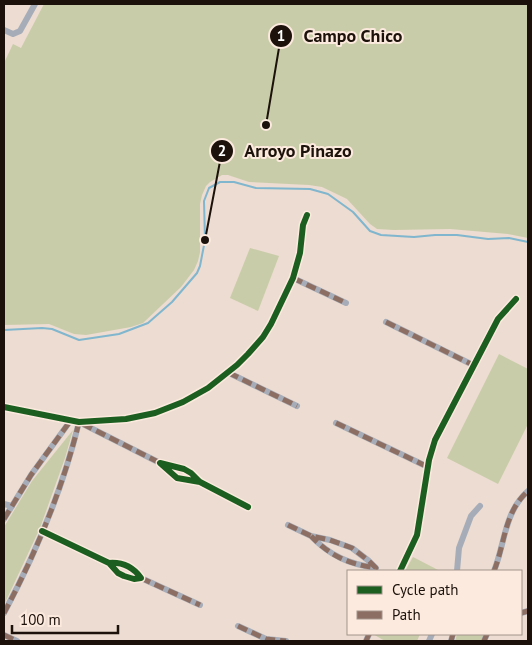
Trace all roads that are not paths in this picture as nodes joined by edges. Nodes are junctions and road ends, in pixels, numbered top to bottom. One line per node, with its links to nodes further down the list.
1 (35, 4): 2 (street)
2 (4, 30)
3 (307, 215): 4 (street)
4 (293, 278): 6 (street); 9 (street)
5 (516, 300): 8 (street)
6 (346, 303)
7 (386, 322): 8 (street)
8 (474, 365): 16 (street)
9 (229, 373): 10 (street); 13 (street)
10 (297, 406)
11 (4, 407): 12 (street)
12 (71, 420): 13 (street); 20 (street)
13 (78, 422): 15 (street); 25 (street)
14 (336, 423): 16 (street)
15 (160, 463): 17 (street); 17 (street)
16 (428, 468): 29 (street)
17 (200, 482): 22 (street)
18 (528, 491): 31 (street)
19 (4, 504): 20 (street)
20 (12, 506): 23 (street)
21 (480, 506): 30 (street)
22 (248, 507)
23 (4, 519)
24 (288, 525): 26 (street)
25 (42, 531): 27 (street); 34 (street)
26 (311, 536): 28 (street); 28 (street)
27 (109, 563): 32 (street); 32 (street)
28 (379, 570)
29 (400, 570)
30 (457, 570)
31 (494, 570)
32 (141, 578): 33 (street)
33 (200, 606)
34 (4, 613)
35 (238, 626): 38 (street)
36 (4, 635): 39 (street)
37 (367, 638): 41 (street)
38 (268, 640): 40 (street)
39 (17, 641)
40 (286, 641)
41 (374, 641)

